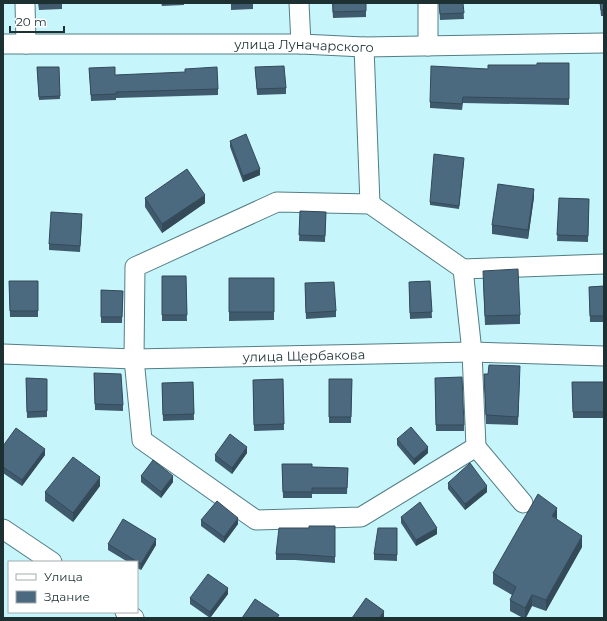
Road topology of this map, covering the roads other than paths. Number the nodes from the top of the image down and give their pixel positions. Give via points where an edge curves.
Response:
1 (26, 3) edge
2 (299, 3) edge
3 (428, 3) edge
4 (604, 43) edge
5 (3, 44) edge
6 (26, 44) junction
7 (301, 44) junction
8 (428, 46) junction
9 (364, 47) junction
10 (370, 204) junction
11 (604, 264) edge
12 (463, 269) junction
13 (472, 352) junction
14 (3, 354) edge
15 (604, 356) edge
16 (134, 359) junction
17 (476, 448) junction
18 (523, 503) dead end
19 (3, 529) edge
20 (51, 561) edge

1 - 6 street
2 - 7 street
3 - 8 street
4 - 8 street, улица Луначарского
5 - 6 street, улица Луначарского
6 - 7 street, улица Луначарского
7 - 9 street, улица Луначарского
8 - 9 street, улица Луначарского
9 - 10 street
10 - 12 street
10 - 16 street via 277,202 135,268
11 - 12 street
12 - 13 street
13 - 15 street, улица Щербакова
13 - 16 street, улица Щербакова
13 - 17 street
14 - 16 street, улица Щербакова
16 - 17 street via 142,440 256,520 361,516
17 - 18 street
19 - 20 street

